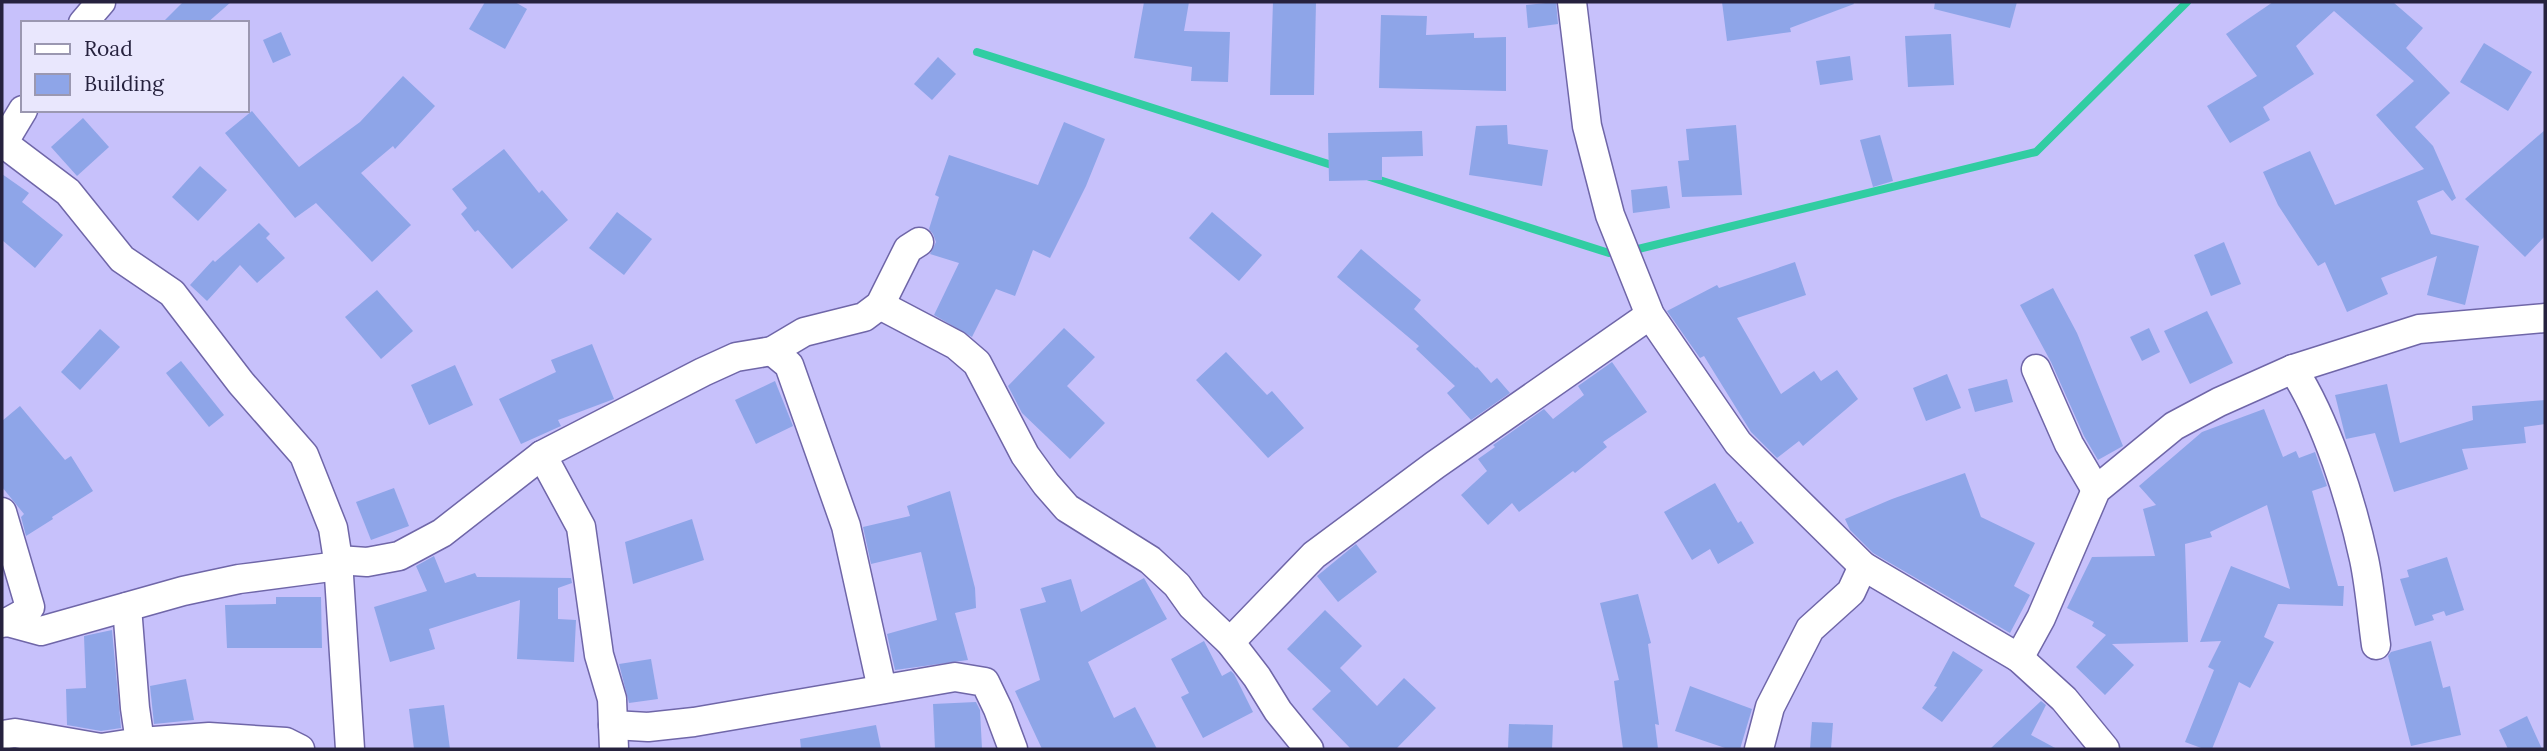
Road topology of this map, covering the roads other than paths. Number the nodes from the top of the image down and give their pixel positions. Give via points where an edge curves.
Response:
1 (101, 2) edge
2 (1572, 2) edge
3 (85, 21) edge
4 (22, 112) edge
5 (3, 144) edge
6 (919, 242) dead end
7 (880, 305) junction
8 (1650, 315) junction
9 (2545, 318) edge
10 (772, 351) junction
11 (2036, 369) dead end
12 (2293, 369) junction
13 (542, 455) junction
14 (2096, 490) junction
15 (2, 512) edge
16 (338, 563) junction
17 (1863, 566) junction
18 (127, 607) junction
19 (5, 622) edge
20 (1230, 642) junction
21 (2376, 645) dead end
22 (2019, 658) junction
23 (882, 689) junction
24 (2, 735) edge
25 (614, 737) edge
26 (140, 742) junction
27 (300, 749) edge
28 (350, 749) edge
29 (1013, 749) edge
30 (1309, 749) edge
31 (1759, 749) edge
32 (2105, 749) edge

1 - 3 street
2 - 8 street via 1587,126 1609,215
4 - 5 street
5 - 16 street via 68,192 122,258 172,293 240,383 285,432 304,456 333,528
6 - 7 street via 908,249
7 - 10 street via 864,317 804,332
7 - 20 street via 956,345 977,363 1025,456 1067,508 1150,560
8 - 17 street via 1738,443
8 - 20 street via 1314,555
9 - 12 street via 2419,329
10 - 13 street via 736,357
10 - 23 street via 789,365 846,526
11 - 14 street via 2069,444
12 - 14 street via 2174,426
12 - 21 street via 2306,388 2334,457 2350,510 2364,560
13 - 16 street via 442,533 399,556
13 - 25 street via 580,527 599,654 612,699
14 - 22 street
15 - 19 street via 30,607
16 - 18 street via 239,579
16 - 28 street
17 - 22 street
17 - 31 street via 1851,592 1810,629 1770,707
18 - 19 street via 41,631
18 - 26 street
20 - 30 street
22 - 32 street via 2064,699
23 - 25 street via 648,727
23 - 29 street via 955,677 985,682
24 - 26 street via 15,733 101,748
26 - 27 street via 209,737 286,742

